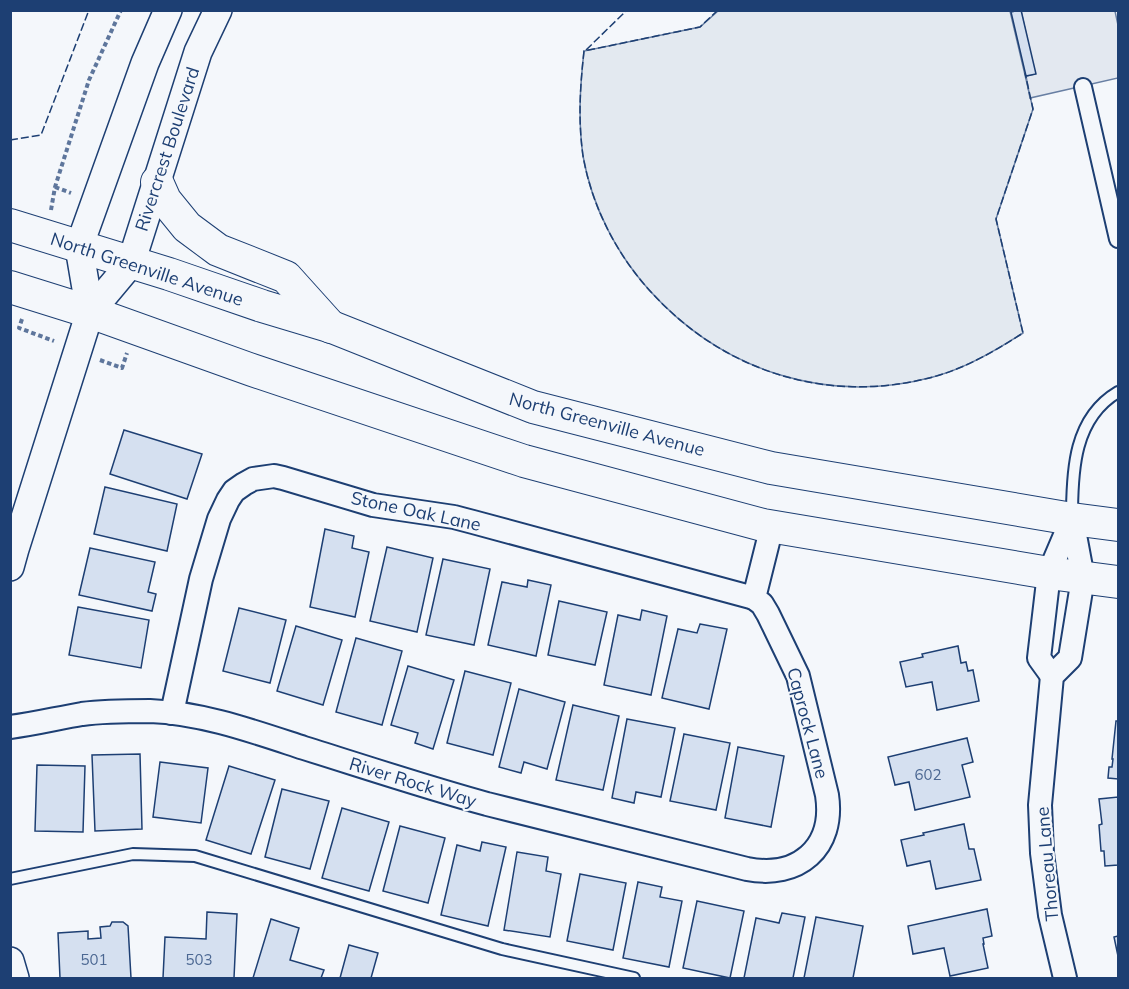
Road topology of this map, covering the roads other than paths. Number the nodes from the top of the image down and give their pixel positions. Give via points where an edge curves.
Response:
1 (168, 10) edge
2 (218, 10) edge
3 (1083, 87) dead end
4 (157, 182) junction
5 (10, 225) edge
6 (1119, 239) edge
7 (79, 247) junction
8 (131, 263) junction
9 (10, 287) edge
10 (90, 312) junction
11 (332, 327) junction
12 (1119, 392) edge
13 (1072, 519) junction
14 (1119, 525) edge
15 (772, 526) junction
16 (10, 567) edge
17 (1049, 573) junction
18 (1083, 578) junction
19 (1119, 582) edge
20 (754, 598) junction
21 (1052, 676) junction
22 (172, 713) junction
23 (10, 727) edge
24 (811, 855) joint
25 (10, 879) edge
26 (10, 961) edge
27 (15, 978) edge
28 (634, 978) edge
29 (1065, 978) edge

1 - 7 street, Rivercrest Boulevard
2 - 4 street, Rivercrest Boulevard via 198,52
3 - 6 street
4 - 8 street, Rivercrest Boulevard
4 - 11 main road via 165,200 188,227 218,250 286,277
5 - 7 main road, North Greenville Avenue
7 - 8 main road, North Greenville Avenue
7 - 10 street, Rivercrest Boulevard
8 - 10 street, Rivercrest Boulevard
8 - 11 main road, North Greenville Avenue
9 - 10 main road
10 - 15 main road via 524,461
10 - 16 street, Rivercrest Boulevard
11 - 13 main road, North Greenville Avenue via 533,407 771,468
12 - 13 lane via 1099,407 1083,432 1074,467
13 - 14 main road, North Greenville Avenue
13 - 17 street
13 - 18 street
15 - 17 main road
15 - 20 street
17 - 18 main road
17 - 21 street via 1039,658
18 - 19 main road
18 - 21 street via 1070,658
20 - 22 street, Stone Oak Lane via 473,522 373,505 264,476 234,491 223,508 201,579
20 - 24 street, Caprock Lane via 768,614 798,676 827,795 826,828
21 - 29 street, Thoreau Lane via 1040,805 1042,853 1050,915
22 - 23 street, River Rock Way via 106,712
22 - 24 street, River Rock Way via 261,734 478,802 747,869 772,871
25 - 28 lane via 134,854 195,856 502,949
26 - 27 street

